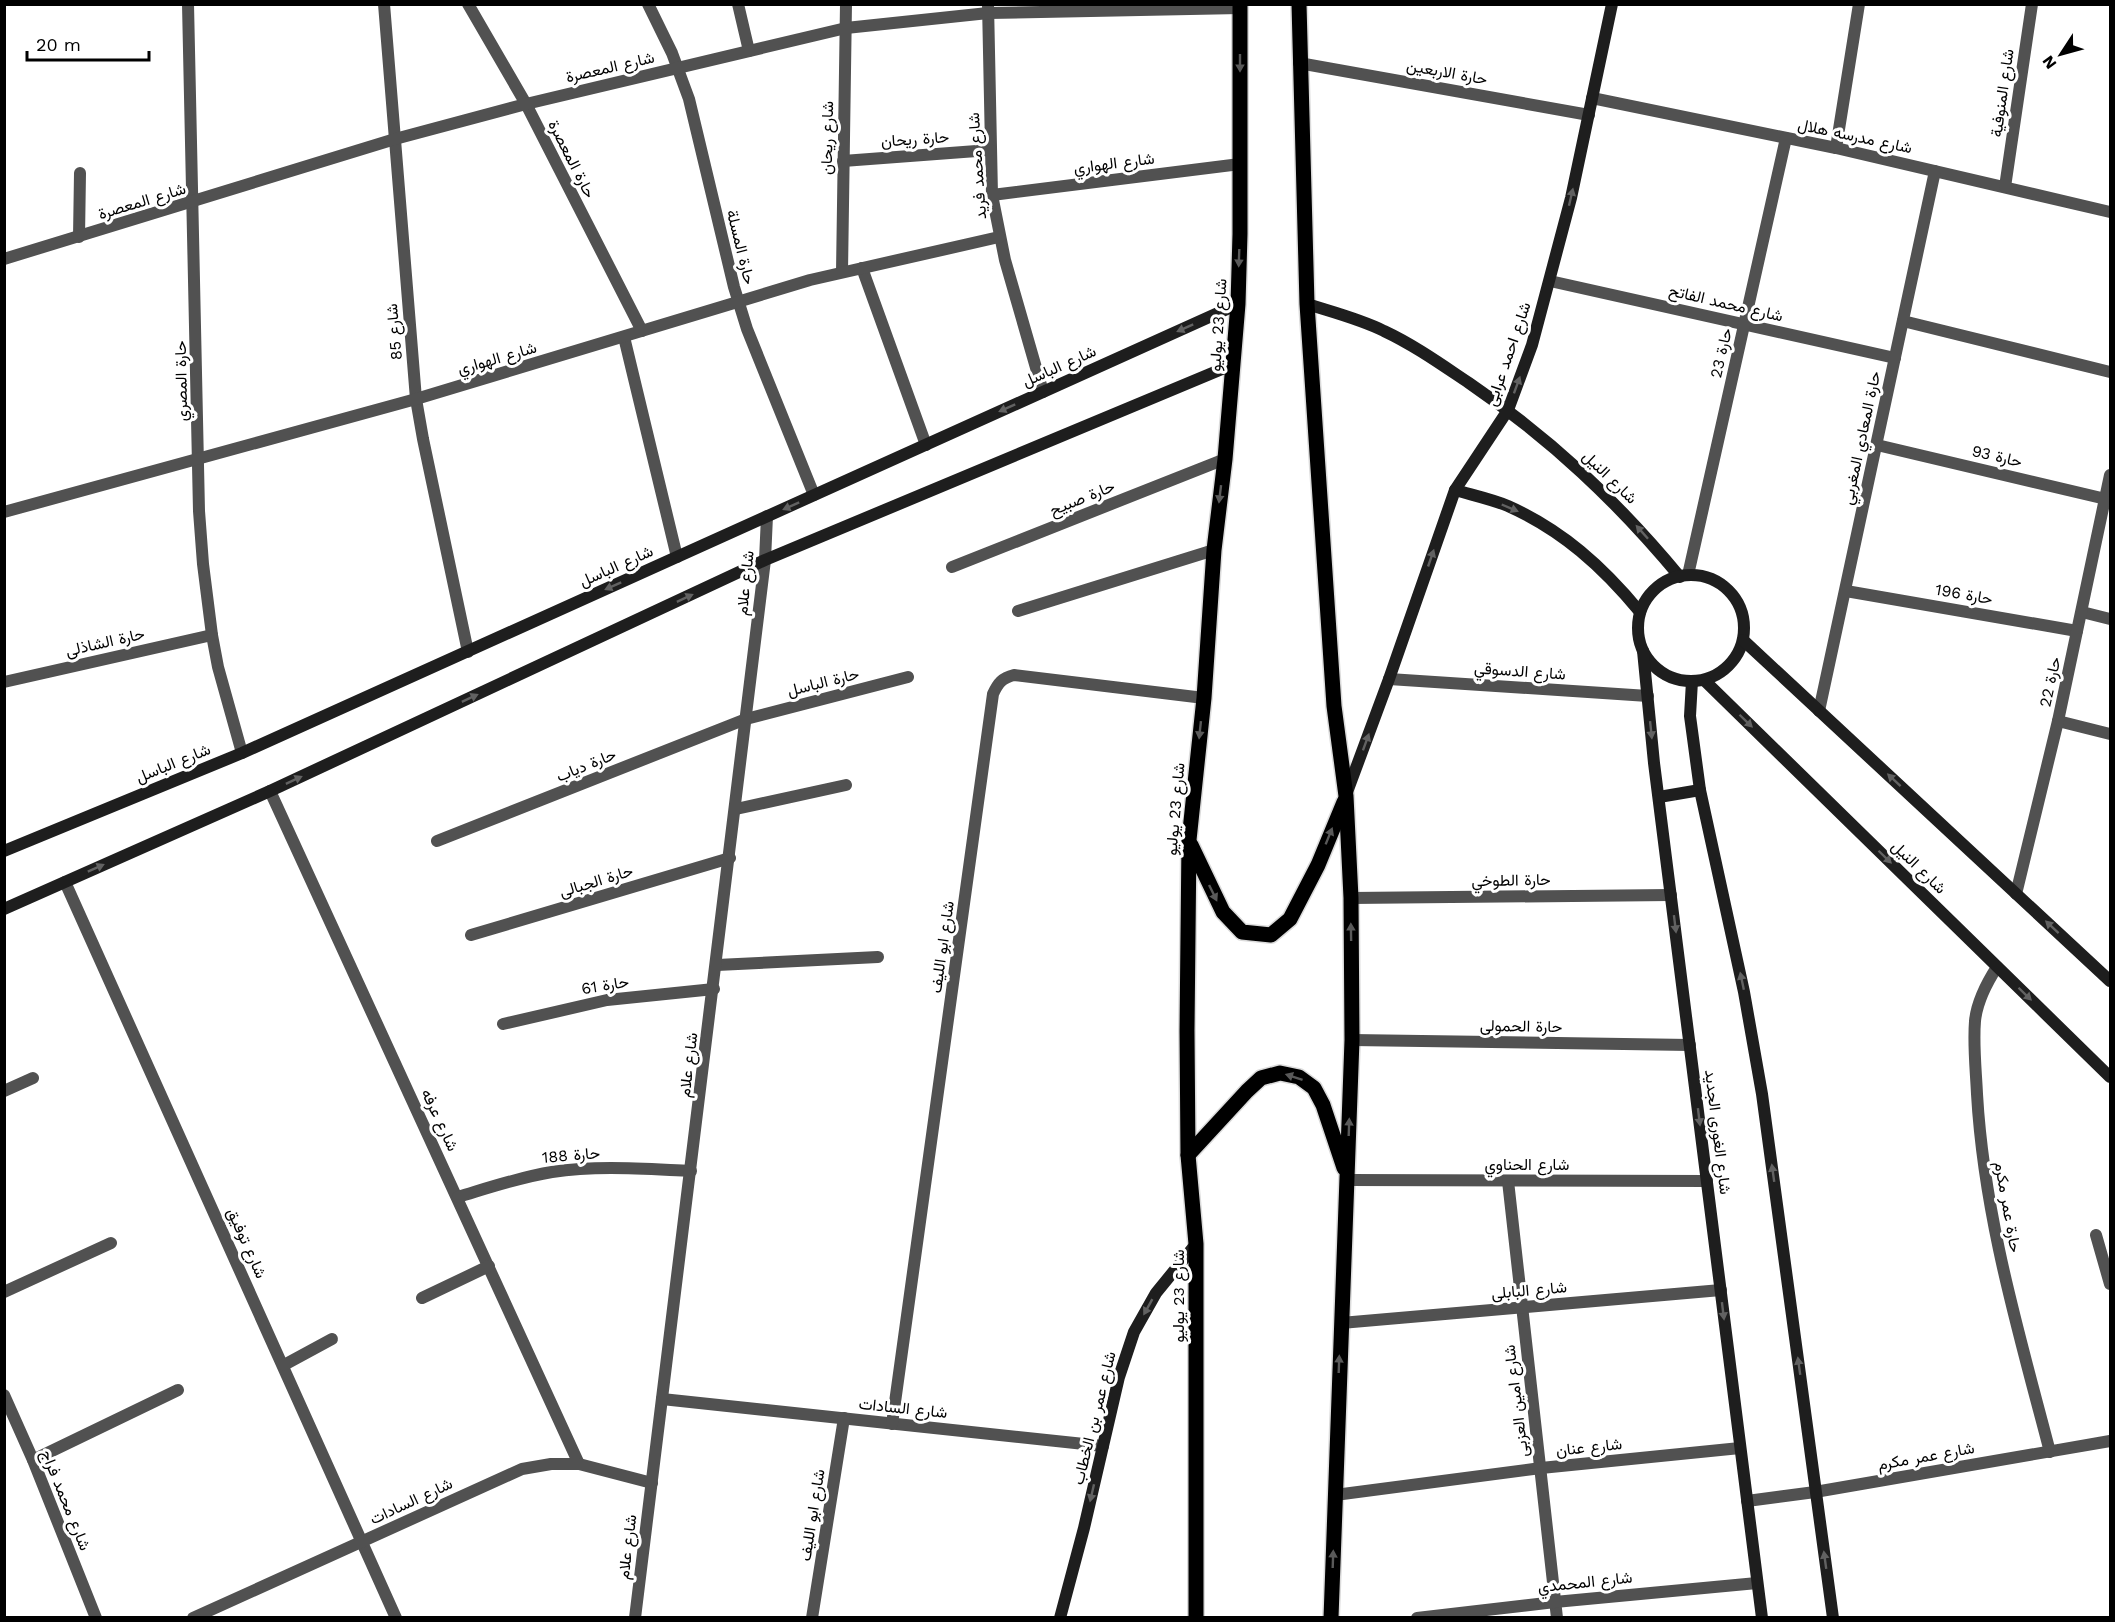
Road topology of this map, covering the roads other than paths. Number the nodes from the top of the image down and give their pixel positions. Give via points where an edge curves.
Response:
1 (188, 4) edge
2 (384, 4) edge
3 (468, 4) edge
4 (648, 4) edge
5 (738, 4) edge
6 (846, 4) edge
7 (1299, 4) edge
8 (1612, 4) edge
9 (1859, 4) edge
10 (2032, 4) edge
11 (1240, 6) edge
12 (988, 9) edge
13 (846, 28) junction
14 (749, 51) junction
15 (1299, 63) junction
16 (678, 68) junction
17 (1592, 98) junction
18 (526, 104) junction
19 (1589, 114) junction
20 (1786, 138) junction
21 (395, 139) junction
22 (1836, 148) junction
23 (990, 150) junction
24 (843, 161) junction
25 (1240, 164) junction
26 (1935, 171) junction
27 (80, 173) dead end
28 (2005, 187) junction
29 (992, 195) junction
30 (193, 203) junction
31 (2110, 212) edge
32 (79, 237) junction
33 (999, 237) junction
34 (4, 259) edge
35 (862, 268) junction
36 (842, 272) junction
37 (1550, 281) junction
38 (738, 302) junction
39 (1238, 304) junction
40 (1306, 304) junction
41 (1903, 321) junction
42 (1745, 324) junction
43 (642, 331) junction
44 (624, 337) junction
45 (1895, 358) junction
46 (1234, 364) junction
47 (2110, 372) edge
48 (1043, 392) junction
49 (416, 399) junction
50 (1508, 410) junction
51 (926, 444) junction
52 (1877, 445) junction
53 (200, 459) junction
54 (1224, 459) junction
55 (2110, 476) edge
56 (1455, 490) junction
57 (814, 495) junction
58 (2108, 500) edge
59 (4, 512) edge
60 (767, 516) junction
61 (1214, 550) junction
62 (677, 557) junction
63 (765, 560) junction
64 (952, 567) dead end
65 (1684, 576) junction
66 (1846, 591) junction
67 (1018, 611) dead end
68 (1640, 612) junction
69 (2082, 612) junction
70 (2110, 619) edge
71 (2077, 631) junction
72 (212, 635) junction
73 (1743, 640) junction
74 (1643, 651) junction
75 (468, 652) junction
76 (908, 677) dead end
77 (1389, 679) junction
78 (1698, 680) junction
79 (4, 682) edge
80 (1648, 696) junction
81 (1204, 698) junction
82 (1819, 711) junction
83 (746, 719) junction
84 (2058, 721) junction
85 (2110, 734) edge
86 (242, 753) junction
87 (846, 785) dead end
88 (1700, 790) junction
89 (270, 791) junction
90 (1346, 796) junction
91 (1659, 797) junction
92 (736, 809) junction
93 (1189, 840) junction
94 (437, 841) dead end
95 (4, 851) edge
96 (730, 858) junction
97 (65, 882) junction
98 (2016, 894) junction
99 (1671, 895) junction
100 (1351, 898) junction
101 (4, 909) edge
102 (471, 935) dead end
103 (878, 957) dead end
104 (717, 966) junction
105 (1997, 967) junction
106 (2110, 981) edge
107 (714, 989) junction
108 (503, 1024) dead end
109 (1352, 1040) junction
110 (1690, 1045) junction
111 (2110, 1077) edge
112 (33, 1078) dead end
113 (4, 1091) edge
114 (1188, 1155) junction
115 (691, 1171) junction
116 (1348, 1180) junction
117 (1508, 1180) junction
118 (1707, 1181) junction
119 (458, 1197) junction
120 (2096, 1235) dead end
121 (111, 1243) dead end
122 (1196, 1244) junction
123 (489, 1266) junction
124 (2110, 1284) edge
125 (1721, 1290) junction
126 (4, 1292) edge
127 (422, 1298) dead end
128 (1522, 1308) junction
129 (1341, 1323) junction
130 (332, 1340) dead end
131 (284, 1365) junction
132 (178, 1390) dead end
133 (4, 1395) edge
134 (662, 1399) junction
135 (844, 1418) junction
136 (892, 1424) junction
137 (2110, 1441) edge
138 (1103, 1446) junction
139 (1740, 1448) junction
140 (2050, 1452) junction
141 (33, 1460) junction
142 (579, 1464) junction
143 (1541, 1468) junction
144 (652, 1483) junction
145 (1815, 1492) junction
146 (1335, 1495) junction
147 (1747, 1501) junction
148 (362, 1541) junction
149 (1756, 1582) junction
150 (1555, 1602) junction
151 (96, 1617) edge
152 (193, 1617) edge
153 (396, 1617) edge
154 (635, 1617) edge
155 (812, 1617) edge
156 (1060, 1617) edge
157 (1196, 1617) edge
158 (1331, 1617) edge
159 (1417, 1617) edge
160 (1557, 1617) edge
161 (1762, 1617) edge
162 (1833, 1617) edge

1 - 30 street, حارة المصري
2 - 21 street, شارع 85
3 - 18 street, حارة المعصرة
4 - 16 street, حارة المسلة
5 - 14 street
6 - 13 street, شارع ريحان
7 - 15 main road
8 - 17 main road, شارع احمد عرابى
9 - 22 street
10 - 28 street, شارع المنوفية
11 - 12 street, شارع المعصرة
11 -> 25 main road, شارع 23 يوليو
12 - 13 street, شارع المعصرة
12 - 23 street, شارع محمد فريد
13 - 14 street, شارع المعصرة
13 - 24 street, شارع ريحان
14 - 16 street, شارع المعصرة
15 - 19 street, حارة الاربعين
15 - 40 main road
16 - 18 street, شارع المعصرة
16 - 38 street, حارة المسلة
17 - 19 main road, شارع احمد عرابى
17 - 20 street, شارع مدرسه هلال
18 - 21 street, شارع المعصرة
18 - 43 street, حارة المعصرة
37 -> 19 main road, شارع احمد عرابى
20 - 22 street, شارع مدرسه هلال
20 - 42 street, حارة 23
21 - 30 street, شارع المعصرة
21 - 49 street, شارع 85
22 - 26 street, شارع مدرسه هلال
23 - 24 street, حارة ريحان
23 - 29 street, شارع محمد فريد
24 - 36 street, شارع ريحان
25 - 29 street, شارع الهواري
25 -> 39 main road, شارع 23 يوليو
26 - 28 street, شارع مدرسه هلال
26 - 41 street, حارة المعادي المغربي
27 - 32 street
28 - 31 street, شارع مدرسه هلال
29 - 33 street, شارع محمد فريد
30 - 32 street, شارع المعصرة
30 - 53 street, حارة المصري
32 - 34 street, شارع المعصرة
33 - 35 street, شارع الهواري
33 - 48 street, شارع محمد فريد
35 - 36 street, شارع الهواري
35 - 51 street
36 - 38 street, شارع الهواري
37 - 42 street, شارع محمد الفاتح
50 -> 37 main road, شارع احمد عرابى
38 - 43 street, شارع الهواري
38 - 57 street, حارة المسلة
39 - 46 main road, شارع 23 يوليو
39 -> 48 main road, شارع الباسل
40 - 50 main road, شارع النيل via 1384,331
40 - 90 main road via 1334,706
41 - 45 street, حارة المعادي المغربي
41 - 47 street
42 - 45 street, شارع محمد الفاتح
42 - 65 street, حارة 23
43 - 44 street, شارع الهواري
44 - 49 street, شارع الهواري
44 - 62 street
45 - 52 street, حارة المعادي المغربي
46 - 54 main road, شارع 23 يوليو
46 - 63 main road
48 -> 51 main road, شارع الباسل
49 - 53 street, شارع الهواري
49 - 75 street, شارع 85
50 - 56 main road, شارع احمد عرابى
65 -> 50 main road, شارع النيل via 1600,488
51 - 57 main road, شارع الباسل
52 - 58 street, حارة 93
52 - 66 street, حارة المعادي المغربي
53 - 59 street, شارع الهواري
53 - 72 street, حارة المصري via 202,554
54 -> 61 main road, شارع 23 يوليو
54 - 64 street, حارة صبيح
55 - 58 street, حارة 22
56 -> 68 main road via 1505,505 1566,539 1594,561
77 -> 56 main road, شارع احمد عرابى
57 -> 60 main road, شارع الباسل
58 - 69 street, حارة 22
60 - 62 main road, شارع الباسل
60 - 63 street, شارع علام
61 - 67 street
61 - 81 main road, شارع 23 يوليو
62 -> 75 main road, شارع الباسل
63 - 83 street, شارع علام
89 -> 63 main road
65 - 68 main road via 1656,589
65 - 73 main road via 1711,580 1731,594 1743,623
66 - 71 street, حارة 196
66 - 82 street, حارة المعادي المغربي
68 - 74 main road
69 - 70 street
69 - 71 street, حارة 22
71 - 84 street, حارة 22
72 - 79 street, حارة الشاذلى
72 - 86 street, حارة المصري
73 - 78 main road via 1730,665 1718,674
73 - 82 main road
74 - 78 main road via 1663,673 1677,680
74 - 80 main road, شارع الغورى الجديد
75 - 86 main road, شارع الباسل
76 - 83 street, حارة الباسل
77 - 80 street, شارع الدسوقي
90 -> 77 main road, شارع احمد عرابى
78 - 88 main road via 1690,716
78 -> 105 main road, شارع النيل
80 -> 91 main road, شارع الغورى الجديد
81 -> 93 main road, شارع 23 يوليو
81 - 136 street, شارع ابو الليف via 1014,675 1004,678 993,694
98 -> 82 main road
83 - 92 street, شارع علام
83 - 94 street, حارة دياب
84 - 85 street
84 - 98 street, حارة 22
86 - 95 main road, شارع الباسل
87 - 92 street
88 - 91 main road
145 -> 88 main road via 1760,1084
97 -> 89 main road
89 - 119 street, شارع عرفه
93 -> 90 main road via 1223,912 1242,932 1271,935 1290,920
90 - 100 main road
91 - 99 main road, شارع الغورى الجديد
92 - 96 street, شارع علام
93 - 114 main road, شارع 23 يوليو
96 - 102 street, حارة الجبالى
96 - 104 street, شارع علام
97 - 101 main road
97 - 131 street, شارع توفيق
106 -> 98 main road
99 - 100 street, حارة الطوخي
99 -> 110 main road, شارع الغورى الجديد
109 -> 100 main road
103 - 104 street
104 - 107 street, شارع علام
105 -> 111 main road, شارع النيل
105 - 140 street, حارة عمر مكرم via 1986,984 1975,1021 1981,1147 2001,1262
107 - 108 street, حارة 61 via 607,1000
107 - 115 street, شارع علام
109 - 110 street, حارة الحمولى
116 -> 109 main road
110 -> 118 main road, شارع الغورى الجديد
112 - 113 street
116 -> 114 main road via 1314,1088 1299,1077 1280,1073 1261,1078
114 - 122 main road, شارع 23 يوليو
115 - 119 street, حارة 188 via 561,1171
115 - 134 street, شارع علام
116 - 117 street, شارع الحناوي
116 - 129 main road
117 - 118 street, شارع الحناوي
117 - 128 street, شارع امين العزبى
118 - 125 main road, شارع الغورى الجديد
119 - 123 street, شارع عرفه
120 - 124 street
121 - 126 street
122 -> 138 main road, شارع عمر بن الخطاب via 1156,1293 1134,1332
122 - 157 main road, شارع 23 يوليو
123 - 127 street
123 - 142 street, شارع عرفه
125 - 128 street, شارع البابلى
125 -> 139 main road, شارع الغورى الجديد
128 - 129 street, شارع البابلى
128 - 143 street, شارع امين العزبى
146 -> 129 main road
130 - 131 street
131 - 148 street, شارع توفيق
132 - 141 street
133 - 141 street, شارع محمد فراج
134 - 135 street, شارع السادات
134 - 144 street, شارع علام
135 - 136 street, شارع السادات
135 - 155 street, شارع ابو الليف
136 - 138 street, شارع السادات
137 - 140 street, شارع عمر مكرم
138 -> 156 main road, شارع عمر بن الخطاب
139 - 143 street, شارع عنان
139 - 147 main road, شارع الغورى الجديد
140 - 145 street, شارع عمر مكرم
141 - 151 street, شارع محمد فراج
142 - 144 street, شارع السادات
142 - 148 street, شارع السادات via 522,1469
143 - 146 street, شارع عنان
143 - 150 street, شارع امين العزبى
144 - 154 street, شارع علام
145 - 147 street, شارع عمر مكرم
162 -> 145 main road
158 -> 146 main road
147 - 149 main road, شارع الغورى الجديد
148 - 152 street, شارع السادات
148 - 153 street, شارع توفيق
149 - 150 street, شارع المحمدي
149 - 161 main road, شارع الغورى الجديد
150 - 159 street, شارع المحمدي
150 - 160 street, شارع امين العزبى

